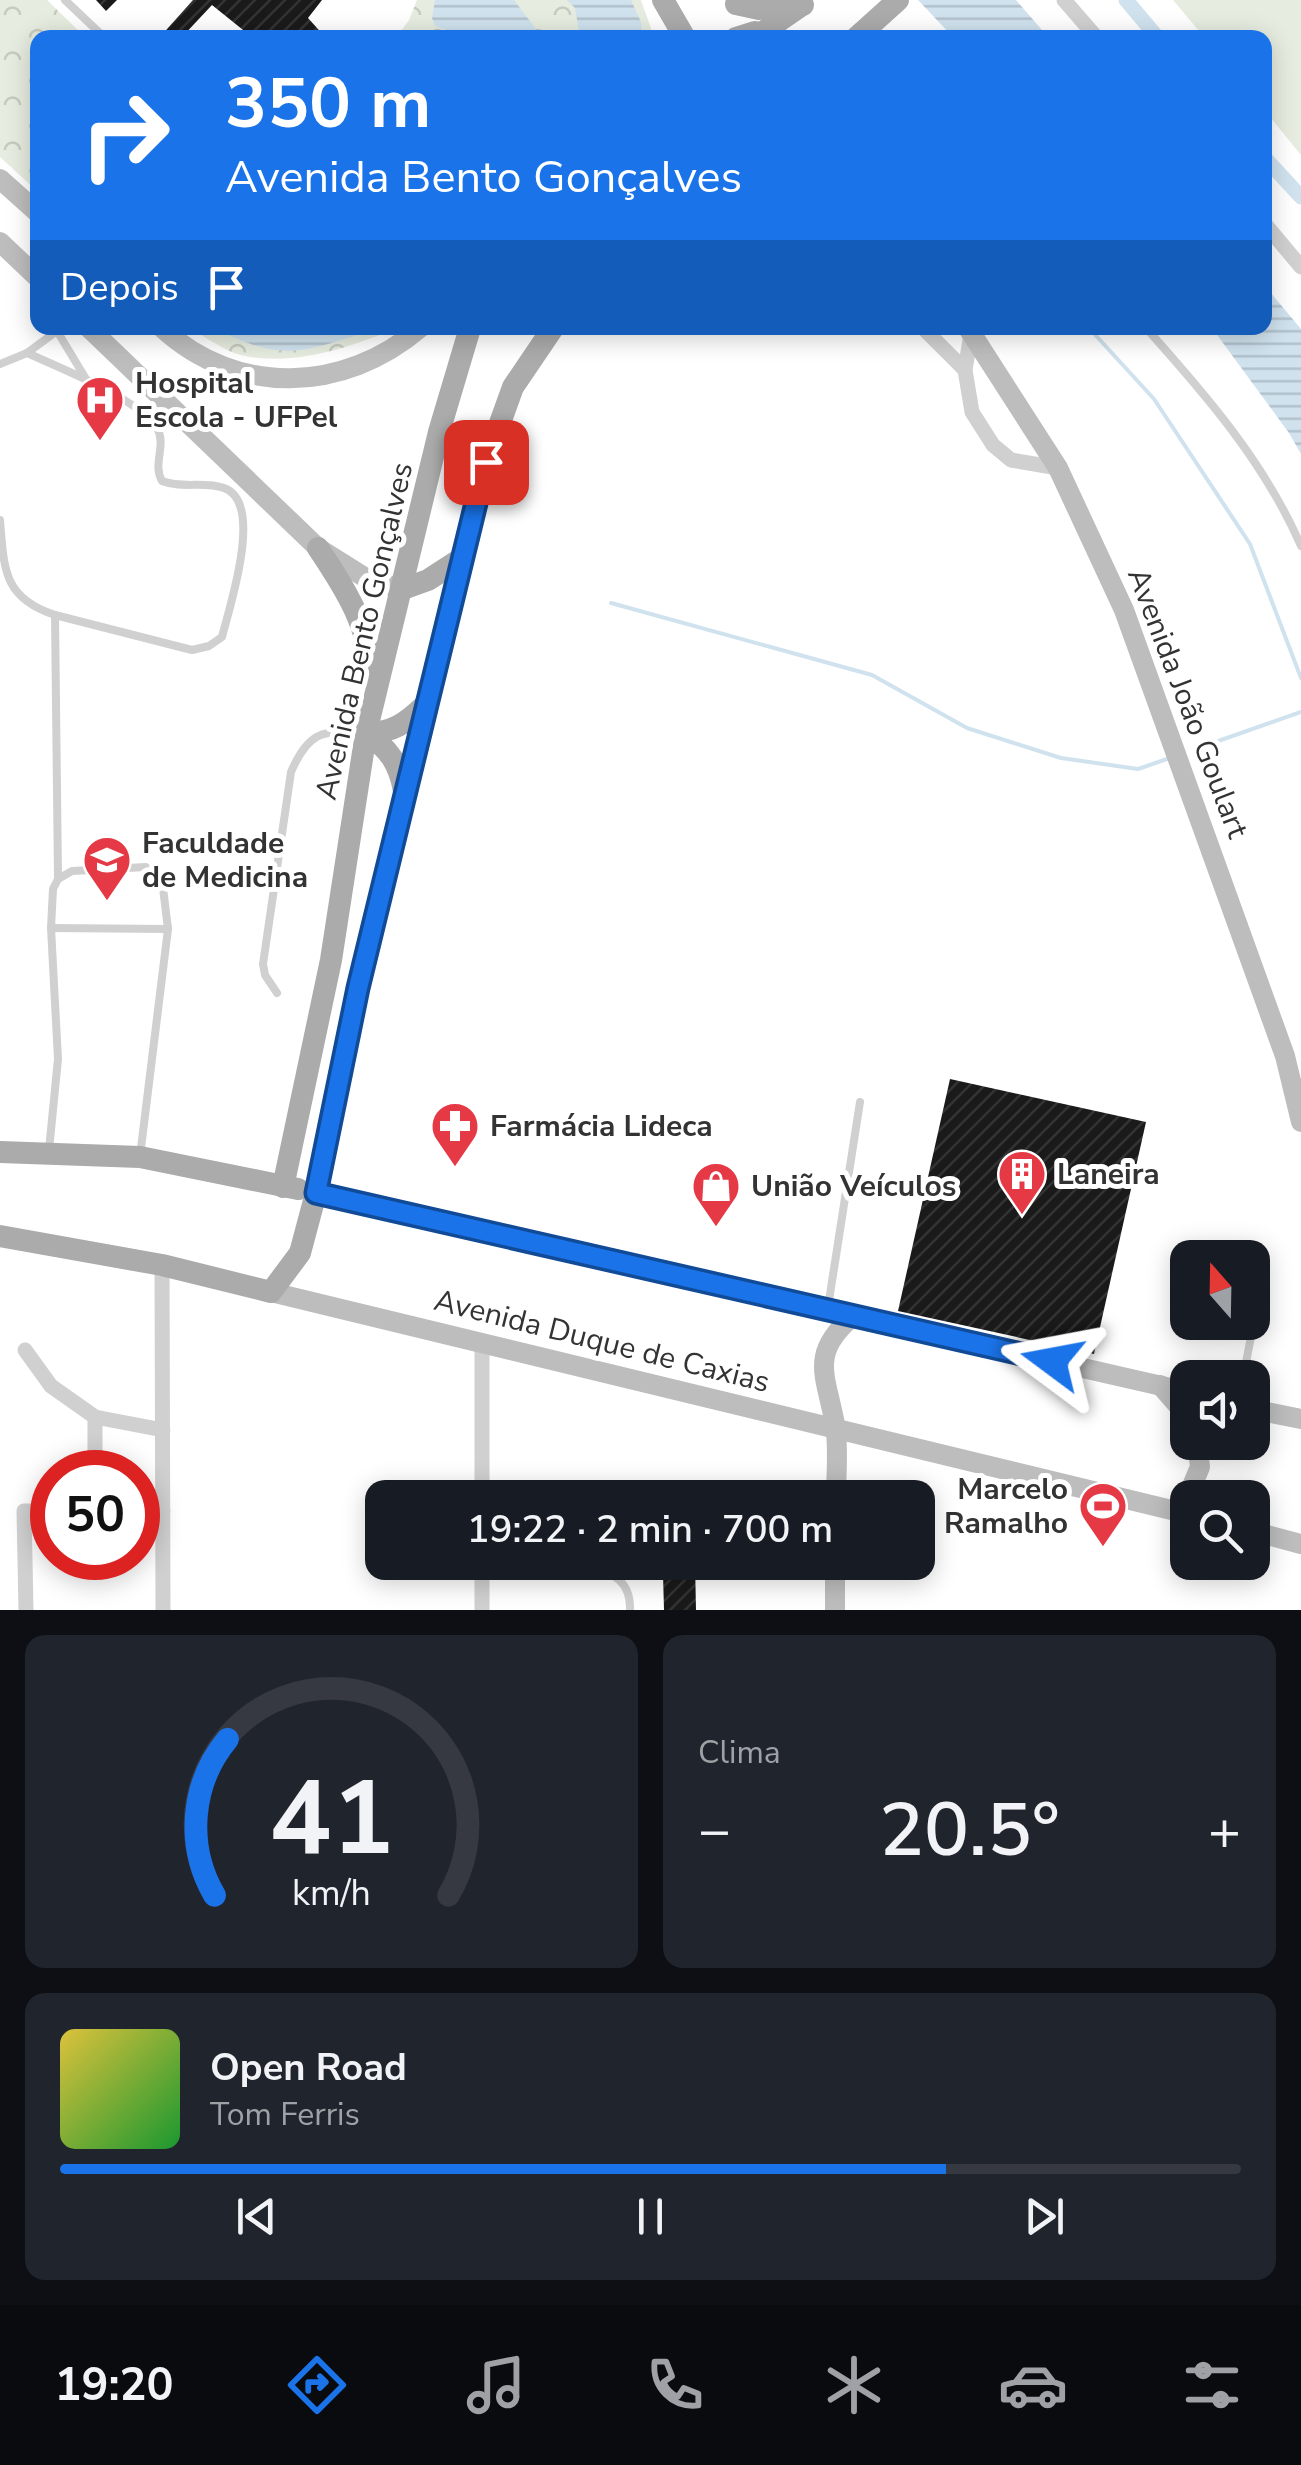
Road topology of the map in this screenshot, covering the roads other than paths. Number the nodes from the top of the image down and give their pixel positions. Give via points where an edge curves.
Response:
1 (65, 0) edge
2 (663, 0) edge
3 (898, 0) edge
4 (1064, 0) edge
5 (732, 2) edge
6 (806, 2) edge
7 (97, 30) edge
8 (678, 30) edge
9 (755, 30) edge
10 (766, 30) edge
11 (872, 30) edge
12 (1090, 30) edge
13 (0, 178) edge
14 (30, 206) edge
15 (1272, 232) edge
16 (0, 242) edge
17 (1301, 267) edge
18 (30, 270) edge
19 (51, 335) edge
20 (62, 335) edge
21 (95, 335) edge
22 (169, 335) edge
23 (412, 335) edge
24 (468, 335) edge
25 (548, 335) edge
26 (931, 335) edge
27 (970, 335) edge
28 (973, 335) edge
29 (1152, 335) edge
30 (27, 353) junction
31 (0, 364) edge
32 (966, 370) junction
33 (87, 380) junction
34 (1058, 468) junction
35 (0, 520) edge
36 (1301, 546) edge
37 (318, 548) junction
38 (462, 558) junction
39 (403, 589) junction
40 (54, 614) junction
41 (376, 687) junction
42 (425, 704) junction
43 (366, 733) junction
44 (404, 795) junction
45 (58, 879) junction
46 (51, 928) junction
47 (168, 929) junction
48 (276, 993) dead end
49 (860, 1102) dead end
50 (1301, 1122) edge
51 (0, 1152) edge
52 (48, 1154) junction
53 (140, 1157) junction
54 (276, 1185) junction
55 (316, 1193) junction
56 (305, 1232) junction
57 (0, 1236) edge
58 (162, 1265) junction
59 (271, 1292) junction
60 (828, 1311) junction
61 (852, 1316) junction
62 (482, 1342) junction
63 (25, 1350) dead end
64 (1160, 1385) junction
65 (1170, 1388) edge
66 (1170, 1396) edge
67 (1270, 1413) edge
68 (95, 1417) junction
69 (1301, 1419) edge
70 (836, 1428) junction
71 (163, 1430) junction
72 (94, 1450) edge
73 (482, 1480) edge
74 (836, 1480) edge
75 (1170, 1510) edge
76 (30, 1511) edge
77 (160, 1511) edge
78 (164, 1511) junction
79 (1270, 1536) edge
80 (1301, 1544) edge
81 (482, 1580) edge
82 (622, 1580) edge
83 (835, 1580) edge
84 (26, 1610) edge
85 (164, 1610) edge
86 (482, 1610) edge
87 (630, 1610) edge
88 (835, 1610) edge

1 - 7 lane
2 - 8 main road
3 - 11 main road
4 - 12 street
5 - 6 main road via 758,9
5 - 9 main road
6 - 10 main road
13 - 14 main road
15 - 17 street
16 - 18 main road
19 - 30 lane
20 - 33 lane
21 - 37 main road
22 - 23 main road via 249,375 298,379 346,371
24 - 39 main road, Avenida Bento Gonçalves
25 - 38 main road via 498,420
26 - 32 street
27 - 32 street
28 - 34 main road, Avenida João Goulart
29 - 36 lane via 1243,444
30 - 31 lane
30 - 33 lane
32 - 34 street via 972,412 992,445 1011,460
33 - 40 lane via 147,416 158,430 156,472 162,482 230,491 240,504 244,554 222,637 209,646 192,650
34 - 50 main road, Avenida João Goulart via 1124,610 1285,1056
35 - 40 lane via 8,582 28,606
37 - 39 main road via 369,580
37 - 41 main road via 351,596 368,637
38 - 39 main road
38 - 42 main road
39 - 41 main road, Avenida Bento Gonçalves
40 - 45 lane
41 - 43 main road, Avenida Bento Gonçalves
42 - 43 main road via 397,728
42 - 44 main road
43 - 44 main road via 392,754
43 - 48 lane via 316,736 302,747 291,772 263,964
43 - 54 main road, Avenida Bento Gonçalves via 331,960
44 - 55 main road
45 - 46 lane
45 - 47 lane via 72,872 146,867 163,888
46 - 47 lane
46 - 52 lane via 58,1059
47 - 53 lane
49 - 60 lane
51 - 52 main road
52 - 53 main road
53 - 54 main road
54 - 55 main road
54 - 56 main road
55 - 56 main road
55 - 60 main road
56 - 59 main road via 293,1266
57 - 58 main road, Avenida Duque de Caxias
58 - 59 main road, Avenida Duque de Caxias
58 - 71 street
59 - 62 main road, Avenida Duque de Caxias
60 - 61 main road
61 - 64 main road
61 - 70 main road via 835,1331 822,1367
62 - 70 main road, Avenida Duque de Caxias
62 - 73 street
63 - 68 street via 51,1386
64 - 65 main road
64 - 66 main road
67 - 69 main road
68 - 71 street
68 - 72 street
70 - 74 main road
70 - 75 main road, Avenida Duque de Caxias
71 - 78 street
76 - 84 street via 24,1511
77 - 78 street
78 - 85 street
79 - 80 main road
81 - 86 street
82 - 87 lane
83 - 88 main road

